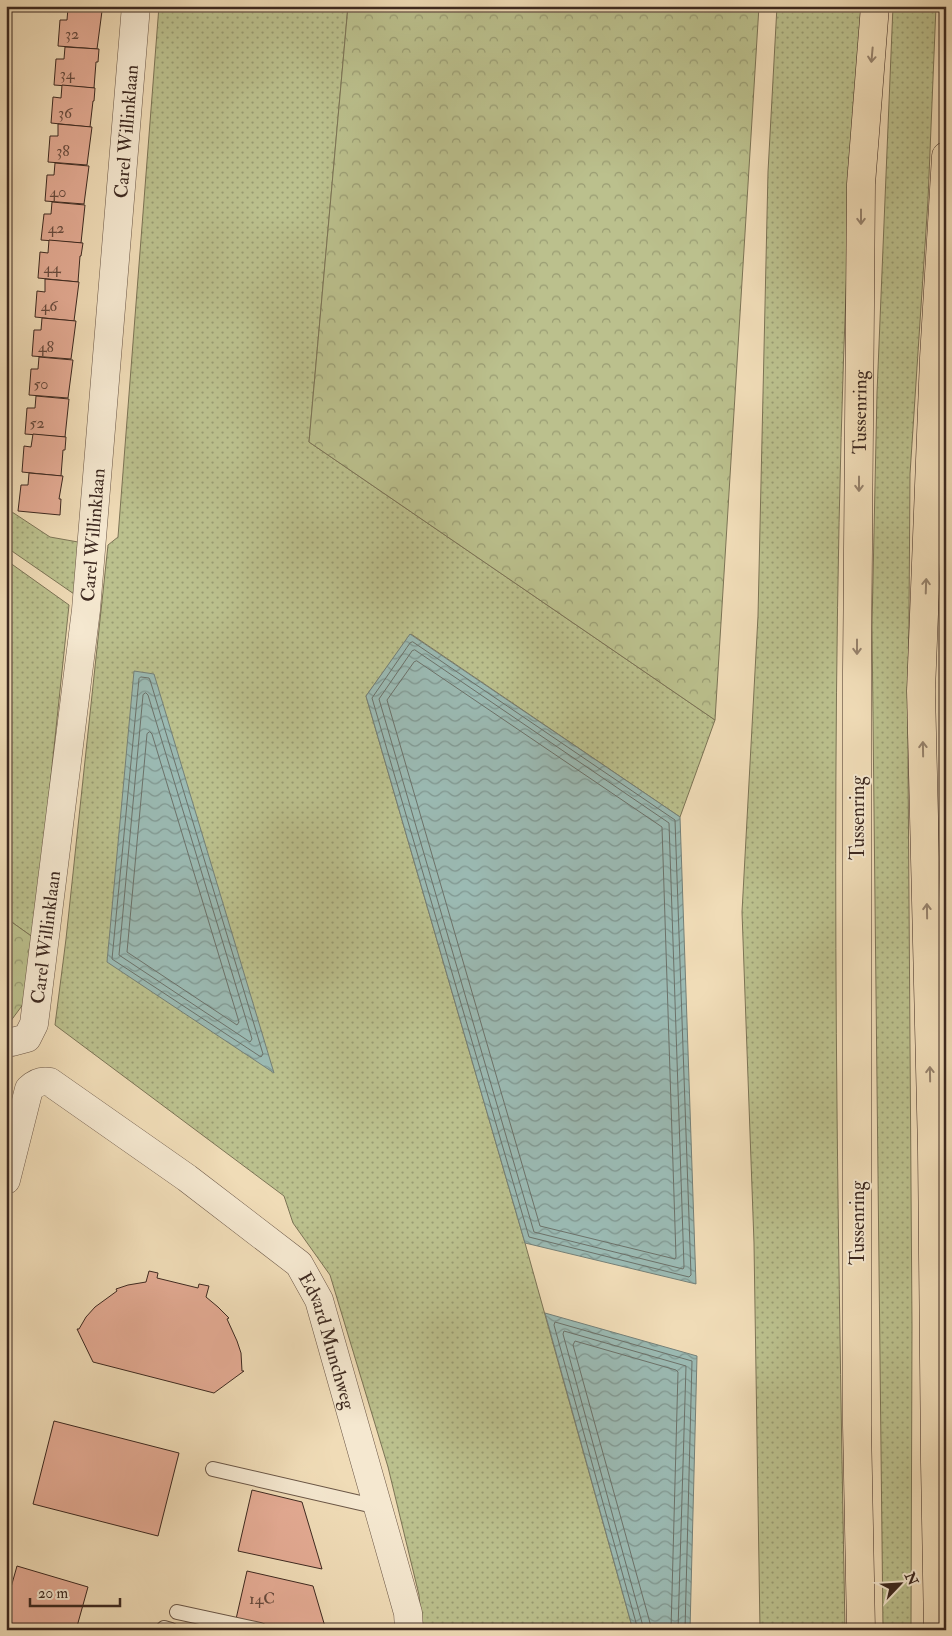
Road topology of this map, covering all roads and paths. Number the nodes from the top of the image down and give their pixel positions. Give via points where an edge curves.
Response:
1 (136, 6) edge
2 (876, 6) edge
3 (946, 156) edge
4 (6, 1040) edge
5 (6, 1180) edge
6 (213, 1469) dead end
7 (378, 1507) junction
8 (177, 1612) dead end
9 (260, 1630) edge
10 (409, 1630) edge
11 (861, 1630) edge
12 (938, 1630) edge

1 - 4 street, Carel Willinklaan via 86,610 37,1004 34,1024 27,1038 12,1042
2 -> 11 highway, Tussenring via 861,184 857,671 857,1424
12 -> 3 highway via 922,691 934,358
5 - 7 street, Edvard Munchweg via 29,1090 36,1083 50,1082 187,1178 299,1264 319,1300
6 - 7 lane
7 - 10 street, Edvard Munchweg via 408,1613
8 - 9 lane

